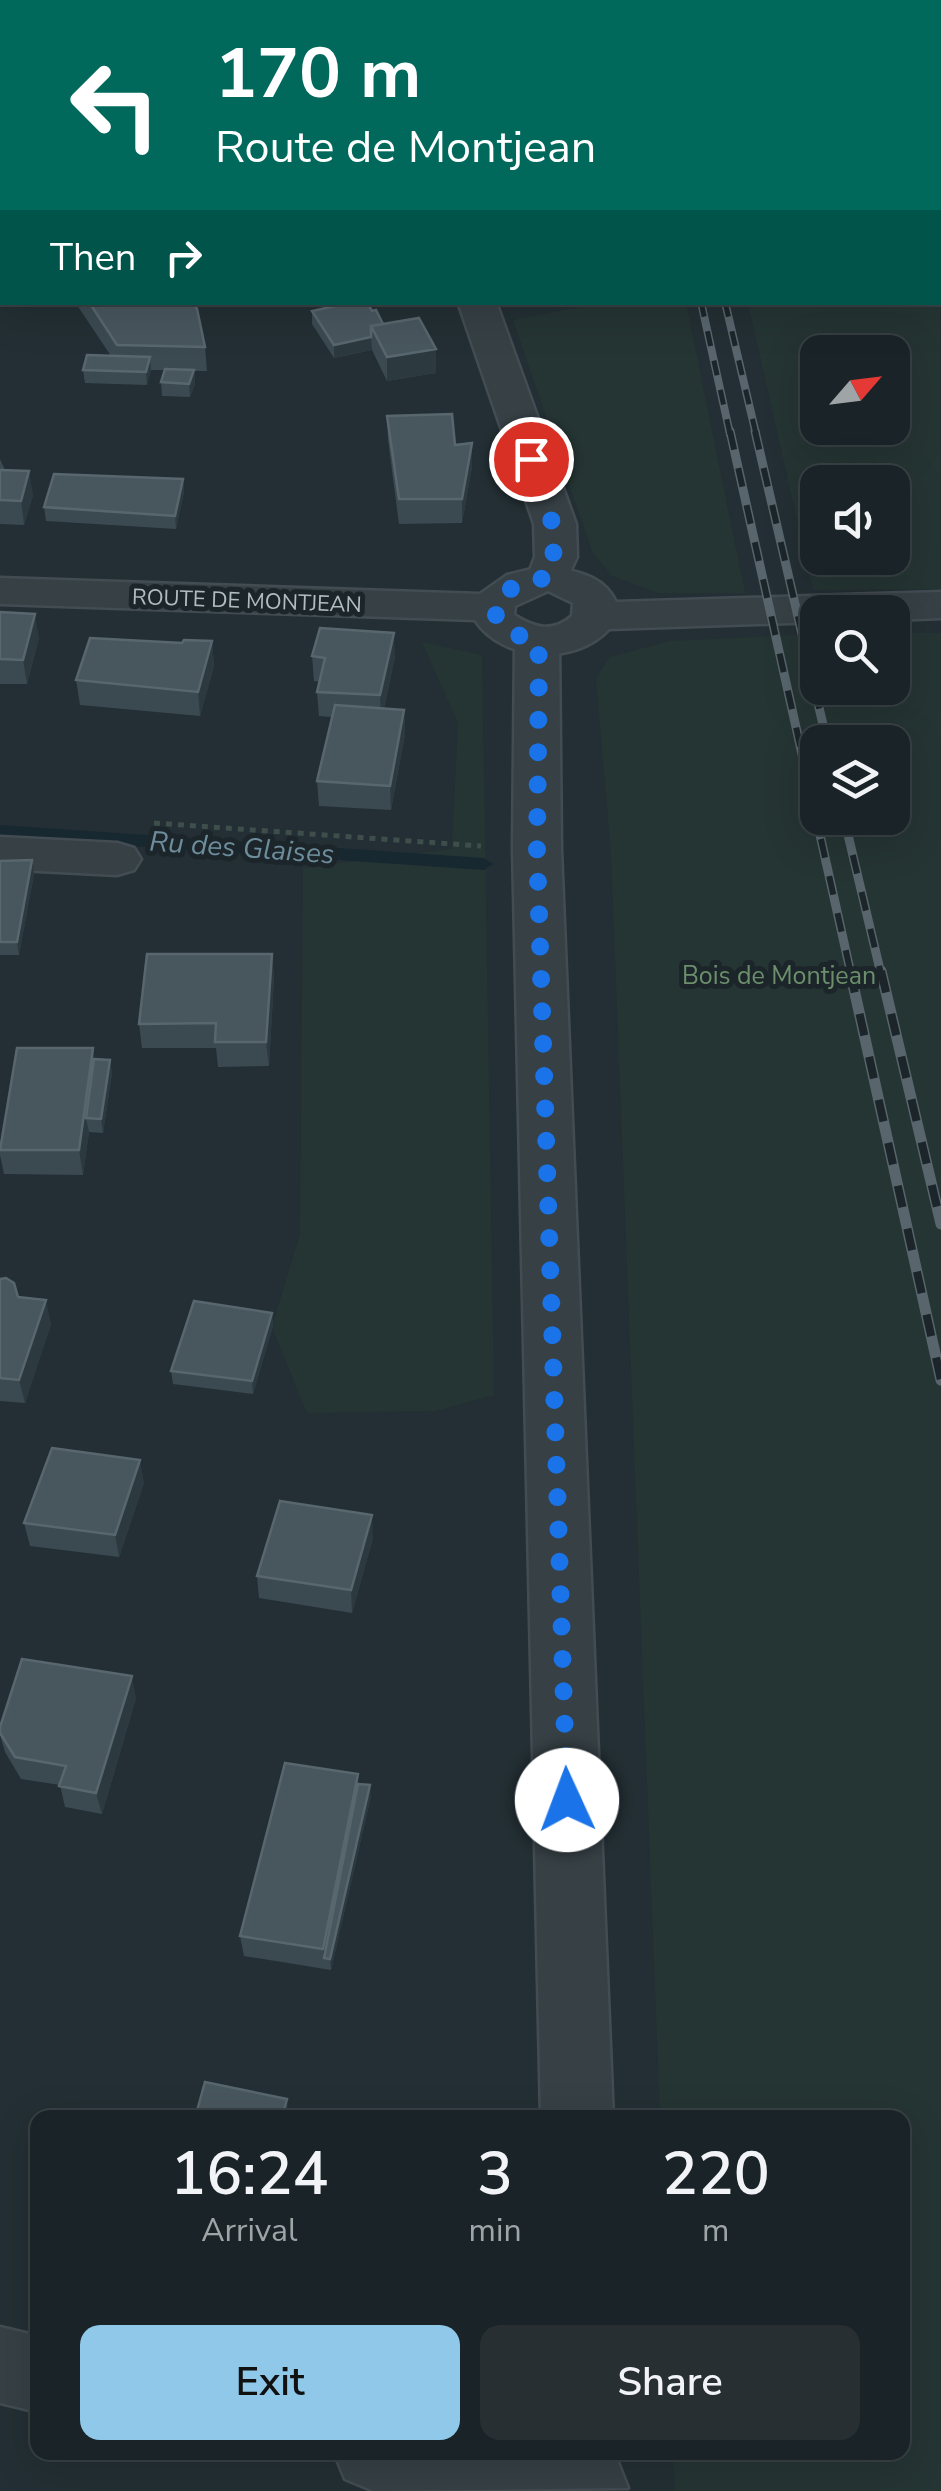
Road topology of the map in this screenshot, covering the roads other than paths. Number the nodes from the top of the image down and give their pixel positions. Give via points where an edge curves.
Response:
1 (477, 305) edge
2 (548, 578) junction
3 (0, 591) edge
4 (941, 605) edge
5 (598, 616) junction
6 (516, 624) junction
7 (0, 853) edge
8 (117, 858) dead end
9 (578, 2110) edge
10 (0, 2366) edge
11 (30, 2372) edge
12 (410, 2460) edge
13 (589, 2477) edge

1 - 2 street via 554,524 556,557
2 - 5 street via 592,595
2 - 6 street via 511,586 499,596
3 - 6 street, ROUTE DE MONTJEAN
4 - 5 street, ROUTE DE MONTJEAN
5 - 6 street, ROUTE DE MONTJEAN via 577,636
6 - 9 street via 537,849
7 - 8 street
10 - 11 street
12 - 13 street via 523,2484

